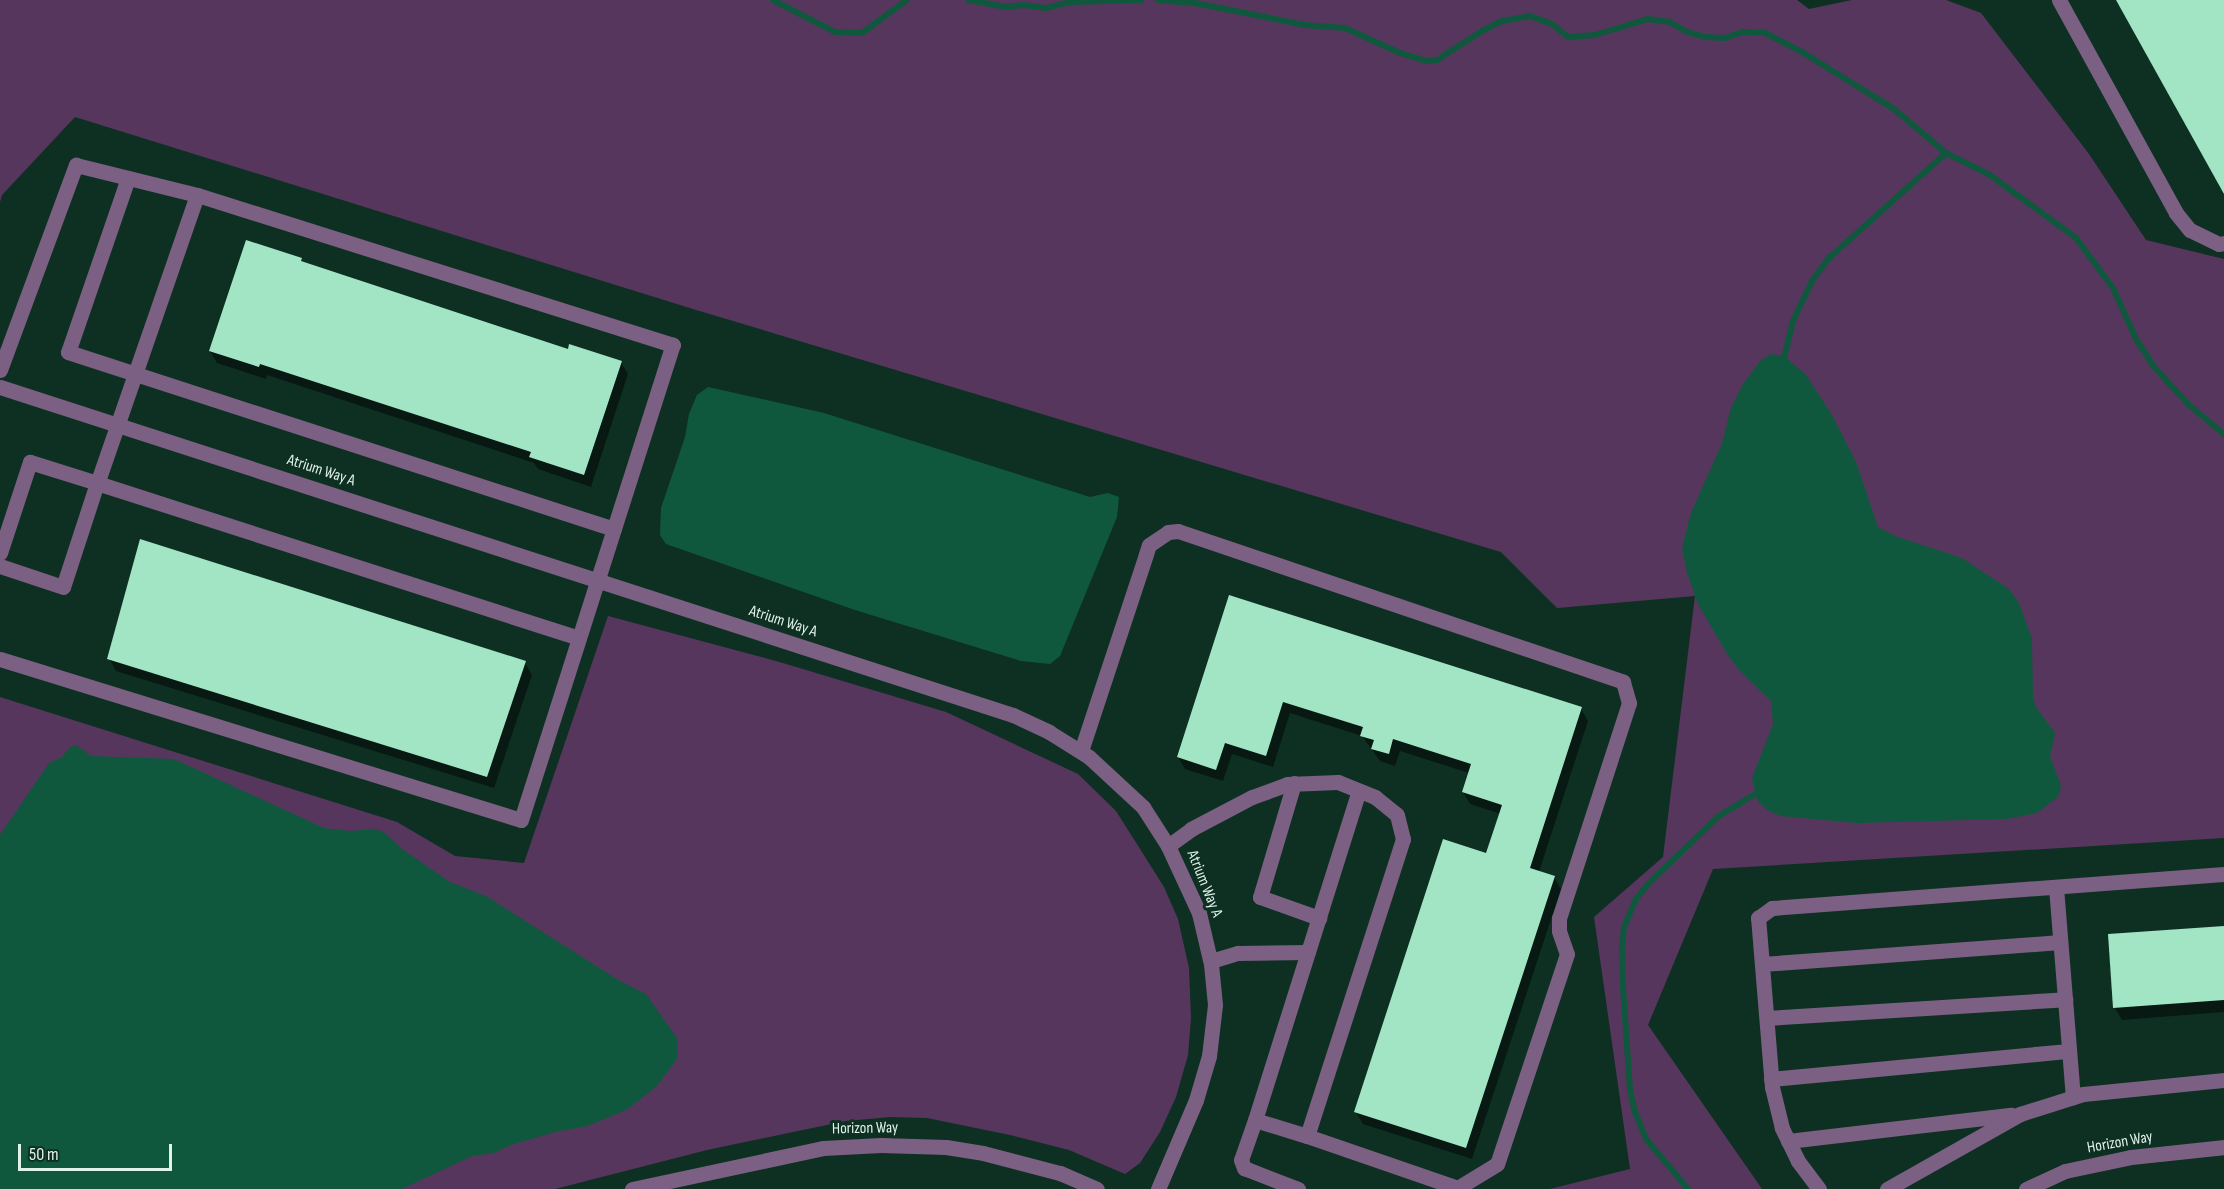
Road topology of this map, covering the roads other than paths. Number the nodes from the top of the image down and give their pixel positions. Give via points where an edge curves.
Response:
1 (2059, 0) edge
2 (128, 178) junction
3 (196, 195) junction
4 (2224, 243) edge
5 (0, 370) edge
6 (135, 375) junction
7 (0, 387) edge
8 (119, 424) junction
9 (97, 483) junction
10 (615, 529) junction
11 (0, 553) edge
12 (0, 566) edge
13 (598, 581) junction
14 (579, 639) junction
15 (0, 659) edge
16 (1081, 751) junction
17 (1294, 783) junction
18 (1359, 791) junction
19 (1168, 846) junction
20 (2224, 874) edge
21 (2056, 886) junction
22 (1319, 918) junction
23 (2061, 942) junction
24 (1308, 952) junction
25 (1211, 961) junction
26 (1762, 964) junction
27 (2065, 999) junction
28 (1767, 1018) junction
29 (2069, 1050) junction
30 (1771, 1079) junction
31 (2224, 1080) edge
32 (2073, 1097) junction
33 (2020, 1114) junction
34 (1255, 1120) junction
35 (1307, 1136) junction
36 (1788, 1141) junction
37 (2224, 1147) edge
38 (632, 1189) edge
39 (1097, 1189) edge
40 (1158, 1189) edge
41 (1298, 1189) edge
42 (1457, 1189) edge
43 (1819, 1189) edge
44 (1887, 1189) edge
45 (2026, 1189) edge

1 - 4 street via 2176,213 2190,230
2 - 3 street
2 - 5 street via 76,165
2 - 6 street via 68,352
3 - 6 street
3 - 10 street via 674,345
6 - 8 street
6 - 10 street
7 - 8 street, Atrium Way A
8 - 9 street
8 - 13 street, Atrium Way A
9 - 11 street via 30,462
9 - 12 street via 63,587
9 - 14 street
10 - 13 street
13 - 14 street
13 - 16 street, Atrium Way A via 1013,715
14 - 15 street via 521,820
16 - 19 street, Atrium Way A via 1143,807
16 - 42 street via 1149,545 1168,532 1189,535 1623,682 1629,703 1559,918 1567,954 1497,1164
17 - 18 street via 1338,782
17 - 19 street via 1252,797 1191,829
17 - 22 street via 1260,897
18 - 22 street
18 - 35 street via 1375,797 1397,815 1403,839
19 - 25 street, Atrium Way A via 1199,913
20 - 21 street
21 - 23 street
21 - 26 street via 1772,908 1758,918
22 - 24 street
23 - 26 street
23 - 27 street
24 - 25 street via 1238,953
24 - 34 street
25 - 40 street, Atrium Way A via 1215,1005 1209,1056 1196,1100
26 - 28 street
27 - 28 street
27 - 29 street
28 - 30 street
29 - 30 street
29 - 32 street
30 - 36 street
31 - 32 street
32 - 33 street
33 - 36 street
33 - 44 street
34 - 35 street
34 - 41 street via 1241,1160 1244,1168
35 - 42 street
36 - 43 street
37 - 45 street, Horizon Way via 2120,1160 2065,1172
38 - 39 street, Horizon Way via 823,1148 881,1145 946,1147 983,1153 1060,1173

